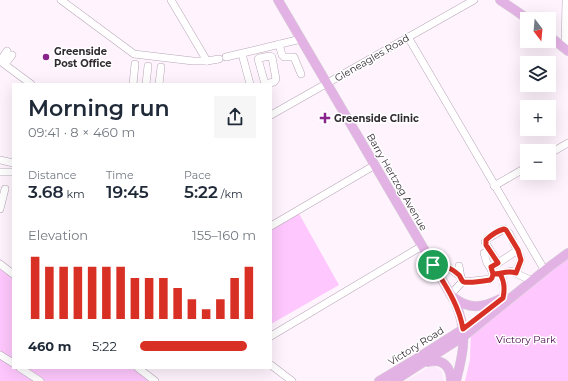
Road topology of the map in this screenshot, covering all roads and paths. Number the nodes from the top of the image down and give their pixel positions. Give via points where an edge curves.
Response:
1 (61, 0) edge
2 (171, 0) edge
3 (278, 0) edge
4 (474, 0) edge
5 (500, 0) edge
6 (513, 0) edge
7 (566, 0) edge
8 (521, 12) edge
9 (520, 13) edge
10 (408, 37) junction
11 (301, 39) junction
12 (556, 41) edge
13 (279, 44) junction
14 (566, 49) edge
15 (10, 53) dead end
16 (242, 54) junction
17 (226, 57) dead end
18 (219, 59) dead end
19 (207, 61) junction
20 (2, 62) edge
21 (135, 64) dead end
22 (148, 66) dead end
23 (161, 67) dead end
24 (300, 74) dead end
25 (30, 83) edge
26 (133, 83) edge
27 (146, 83) edge
28 (159, 83) edge
29 (250, 83) edge
30 (327, 84) junction
31 (272, 114) edge
32 (568, 143) edge
33 (556, 150) edge
34 (0, 160) edge
35 (12, 163) edge
36 (0, 164) edge
37 (375, 165) junction
38 (520, 171) edge
39 (0, 172) edge
40 (11, 172) edge
41 (494, 186) junction
42 (5, 189) dead end
43 (0, 208) edge
44 (272, 225) edge
45 (422, 246) junction
46 (518, 250) junction
47 (484, 253) dead end
48 (568, 253) edge
49 (498, 263) junction
50 (0, 264) edge
51 (433, 265) junction
52 (459, 266) dead end
53 (546, 269) junction
54 (494, 272) junction
55 (12, 273) edge
56 (516, 273) junction
57 (462, 278) junction
58 (528, 279) junction
59 (451, 295) junction
60 (502, 298) junction
61 (464, 333) junction
62 (272, 335) edge
63 (0, 355) edge
64 (12, 363) edge
65 (422, 364) junction
66 (272, 366) edge
67 (22, 369) edge
68 (139, 369) edge
69 (40, 381) edge
70 (155, 381) edge
71 (292, 381) edge
72 (380, 381) edge
73 (394, 381) edge
74 (451, 381) edge
75 (456, 381) edge

1 - 19 street via 134,54
2 - 19 street
3 - 11 main road, Barry Hertzog Avenue
4 - 10 street, Gleneagles Road
5 - 9 main road
6 - 8 main road
7 - 14 street
10 - 30 street, Gleneagles Road
10 - 41 street
11 - 13 street
11 - 30 main road, Barry Hertzog Avenue
12 - 14 main road
13 - 16 street
13 - 24 street via 284,57 295,58
15 - 20 street
16 - 17 street
16 - 29 street
18 - 19 street
20 - 25 street
21 - 26 street
22 - 27 street
23 - 28 street
30 - 31 street, Gleneagles Road
30 - 37 main road, Barry Hertzog Avenue
32 - 33 street
34 - 35 street
36 - 40 street
37 - 44 street
37 - 45 main road, Barry Hertzog Avenue
38 - 41 street
39 - 40 street
41 - 53 street
42 - 43 street
45 - 51 main road, Barry Hertzog Avenue
45 - 62 street
46 - 49 street
46 - 49 street via 506,230 499,231 485,242
46 - 56 street via 521,260
47 - 54 street via 487,263
48 - 53 main road
49 - 54 street
50 - 55 street
51 - 57 street via 445,265
51 - 59 main road, Barry Hertzog Avenue
52 - 57 street
53 - 58 main road
53 - 61 main road
54 - 56 street
54 - 57 street via 490,280 465,282
54 - 60 street via 503,278 505,288
56 - 58 street
57 - 59 street
58 - 60 main road
59 - 60 main road via 463,304 474,306 489,304
59 - 61 main road, Barry Hertzog Avenue
60 - 61 main road
61 - 65 main road, Victory Road
61 - 72 main road, Victory Road
61 - 75 main road
63 - 64 street
65 - 73 main road, Victory Road
65 - 74 main road via 443,362 449,370
66 - 71 street
67 - 69 street
68 - 70 street

